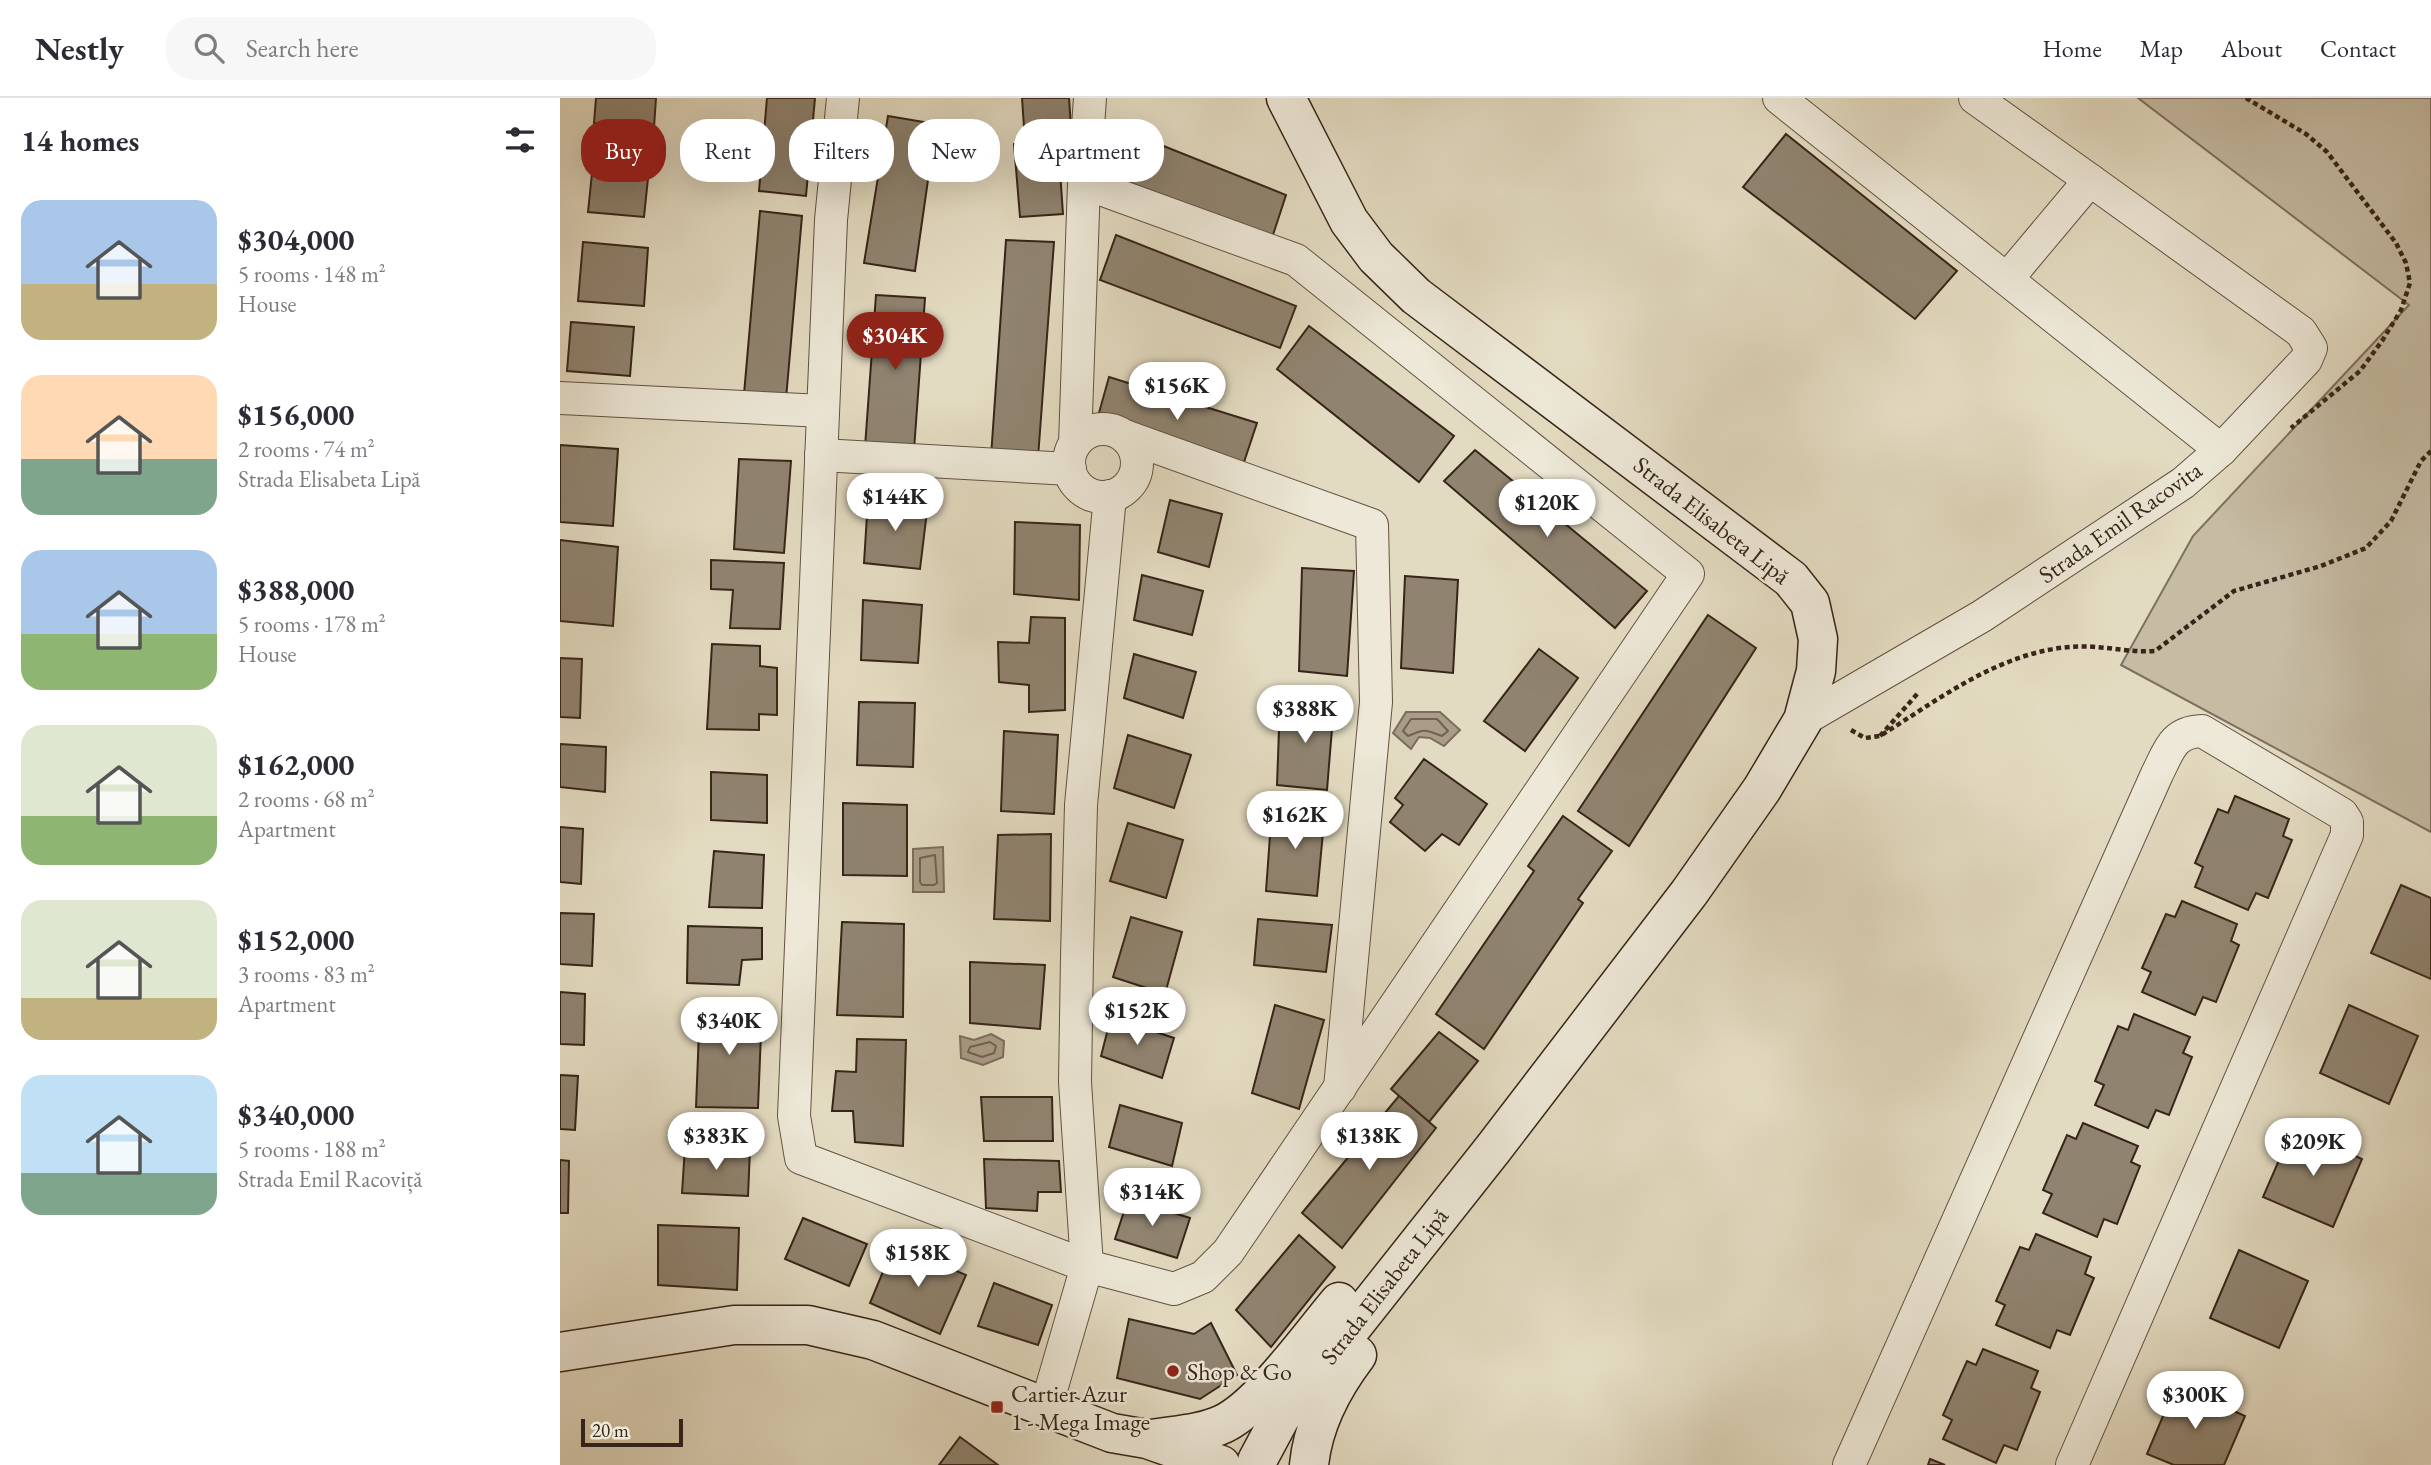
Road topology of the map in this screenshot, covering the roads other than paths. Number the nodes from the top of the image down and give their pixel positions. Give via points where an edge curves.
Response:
1 (843, 98) edge
2 (1090, 98) edge
3 (1286, 98) edge
4 (1779, 98) edge
5 (1975, 98) edge
6 (2090, 180) junction
7 (1084, 183) junction
8 (2007, 279) junction
9 (560, 398) edge
10 (823, 411) junction
11 (1125, 436) junction
12 (2221, 450) junction
13 (821, 455) junction
14 (1072, 456) junction
15 (1110, 496) junction
16 (1818, 711) junction
17 (1340, 1089) junction
18 (1493, 1149) junction
19 (1087, 1266) junction
20 (560, 1352) edge
21 (1046, 1407) junction
22 (1136, 1446) edge
23 (1249, 1464) edge
24 (1309, 1465) edge
25 (1849, 1465) edge
26 (2072, 1465) edge

1 - 10 street via 831,220
2 - 7 street
3 - 16 street, Strada Elisabeta Lipă via 1349,221 1376,257 1416,296 1791,579 1811,603 1818,639
4 - 8 street
5 - 6 street
6 - 8 street
6 - 12 street, Strada Emil Racovita via 2301,332 2311,348 2306,360
7 - 14 street
7 - 17 street via 1296,260 1688,574
8 - 12 street
9 - 10 street
10 - 13 street
11 - 14 street via 1093,430
11 - 15 street via 1137,455 1135,477 1120,493
11 - 17 street via 1372,524 1376,702
12 - 16 street, Strada Emil Racovita via 2183,483 1982,616
13 - 14 street
13 - 19 street via 794,1116 800,1158
14 - 15 street via 1073,479 1080,488 1099,497
15 - 19 street via 1081,805 1074,1082
16 - 18 street, Strada Elisabeta Lipă via 1689,893
17 - 19 street via 1228,1252 1203,1277 1174,1289
18 - 22 street via 1464,1154 1248,1407 1224,1424
18 - 23 street, Strada Elisabeta Lipă via 1280,1418
18 - 24 street, Strada Elisabeta Lipă via 1486,1183 1476,1199 1330,1395 1313,1438
19 - 21 street
20 - 21 street via 734,1325 808,1325 873,1340
21 - 22 street
22 - 23 street
25 - 26 street via 2157,774 2174,742 2186,732 2202,732 2342,814 2347,835

